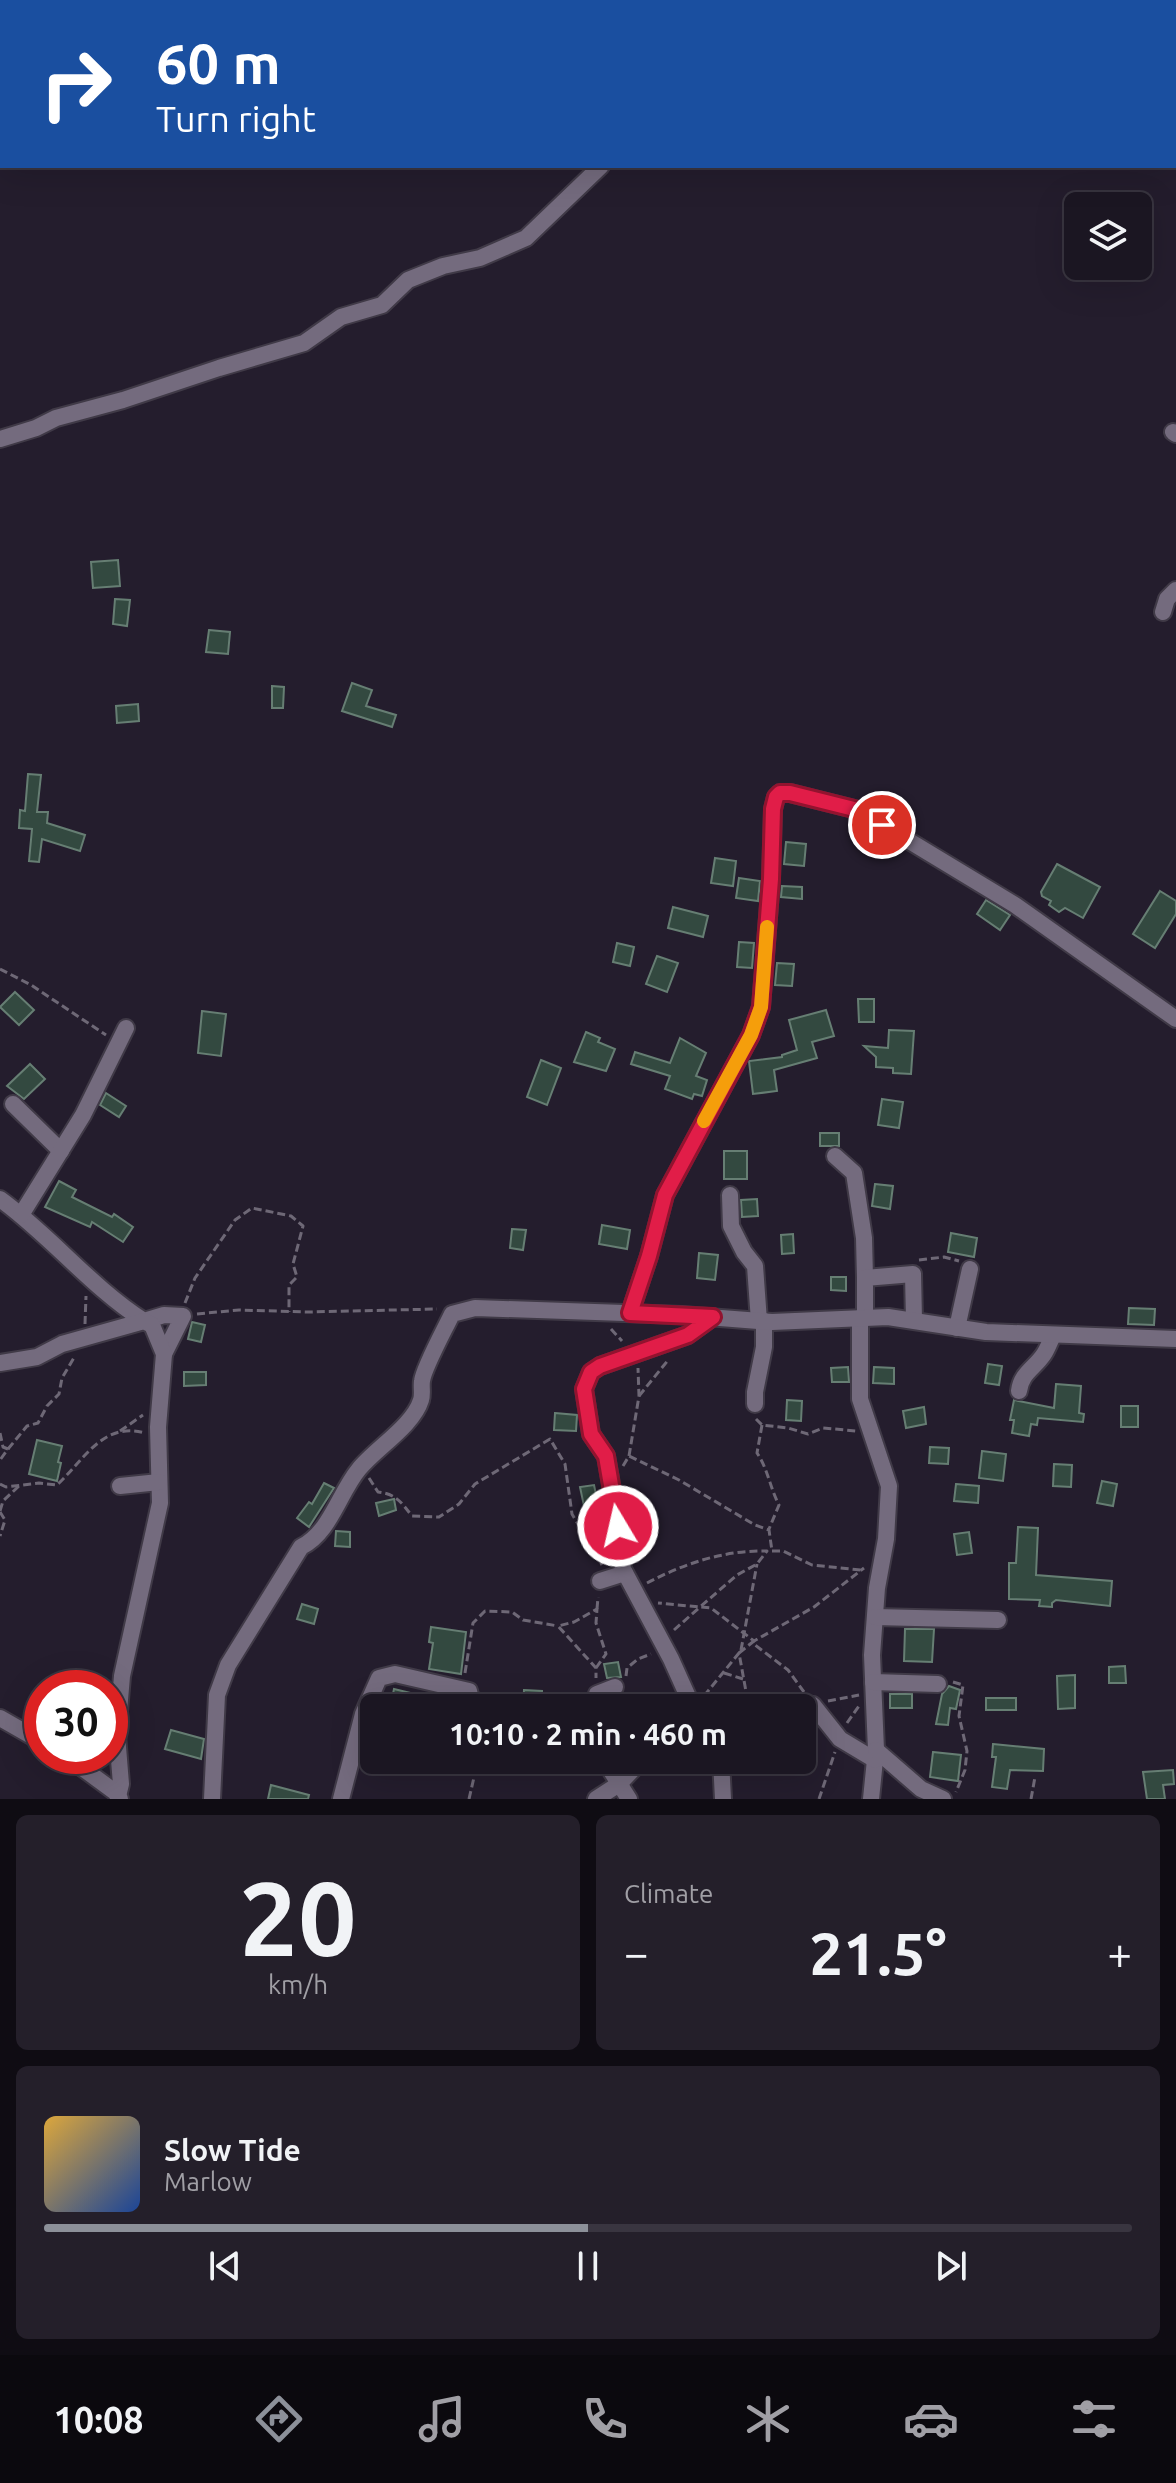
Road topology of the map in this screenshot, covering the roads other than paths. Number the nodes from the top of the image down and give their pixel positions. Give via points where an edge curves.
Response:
1 (599, 168) edge
2 (0, 439) edge
3 (1176, 590) edge
4 (1163, 612) dead end
5 (1176, 1019) edge
6 (123, 1036) road end
7 (13, 1104) dead end
8 (61, 1151) junction
9 (835, 1156) dead end
10 (730, 1195) dead end
11 (0, 1199) edge
12 (21, 1215) junction
13 (970, 1269) road end
14 (865, 1278) junction
15 (630, 1313) junction
16 (713, 1317) junction
17 (863, 1318) junction
18 (914, 1320) junction
19 (144, 1321) junction
20 (761, 1321) junction
21 (957, 1328) junction
22 (1053, 1336) junction
23 (1176, 1339) edge
24 (164, 1354) junction
25 (0, 1363) edge
26 (1019, 1391) dead end
27 (755, 1404) road end
28 (159, 1482) junction
29 (120, 1486) dead end
30 (625, 1573) junction
31 (600, 1581) road end
32 (875, 1617) junction
33 (998, 1620) dead end
34 (938, 1684) road end
35 (615, 1687) road end
36 (870, 1689) junction
37 (372, 1694) edge
38 (470, 1694) edge
39 (606, 1694) edge
40 (685, 1694) edge
41 (0, 1718) edge
42 (816, 1718) edge
43 (360, 1726) edge
44 (24, 1732) edge
45 (876, 1755) junction
46 (88, 1774) edge
47 (613, 1774) edge
48 (629, 1774) edge
49 (722, 1774) edge
50 (619, 1784) junction
51 (116, 1796) edge
52 (212, 1799) edge
53 (341, 1799) edge
54 (596, 1799) edge
55 (629, 1799) edge
56 (723, 1799) edge
57 (871, 1799) edge
58 (943, 1799) edge

1 - 2 street via 526,238 408,280 382,305 341,317 304,343
3 - 4 street
5 - 15 street via 1015,905 858,810 780,793 773,809 761,1007 665,1195
6 - 8 street
7 - 8 street
8 - 12 street
9 - 14 street via 854,1173
10 - 20 street via 731,1226 755,1266
11 - 12 street
12 - 19 street via 115,1303
13 - 21 street
14 - 17 street
14 - 18 street via 913,1274
15 - 16 street
15 - 52 street via 461,1309 452,1314 422,1379 421,1400 405,1424 361,1466 313,1541 301,1547 228,1665 217,1695
16 - 20 street
16 - 30 street via 688,1335 591,1372 584,1389 591,1434 606,1456
17 - 18 street
17 - 20 street
17 - 32 street via 858,1386 889,1486
18 - 21 street
19 - 24 street via 152,1325
19 - 24 street via 183,1316
19 - 25 street via 37,1357
20 - 27 street via 764,1347
21 - 22 street
22 - 23 street
22 - 26 street via 1044,1355 1026,1372
24 - 28 street
28 - 29 street
28 - 51 street via 155,1530 122,1676 117,1735 121,1784
30 - 31 street
30 - 40 street
32 - 33 street
32 - 36 street
34 - 36 street
35 - 39 street
36 - 45 street
37 - 38 street via 379,1678 395,1674
41 - 44 street
42 - 45 street via 840,1739
43 - 53 street
45 - 57 street
45 - 58 street
46 - 51 street
47 - 50 street
48 - 50 street
49 - 56 street
50 - 54 street
50 - 55 street

